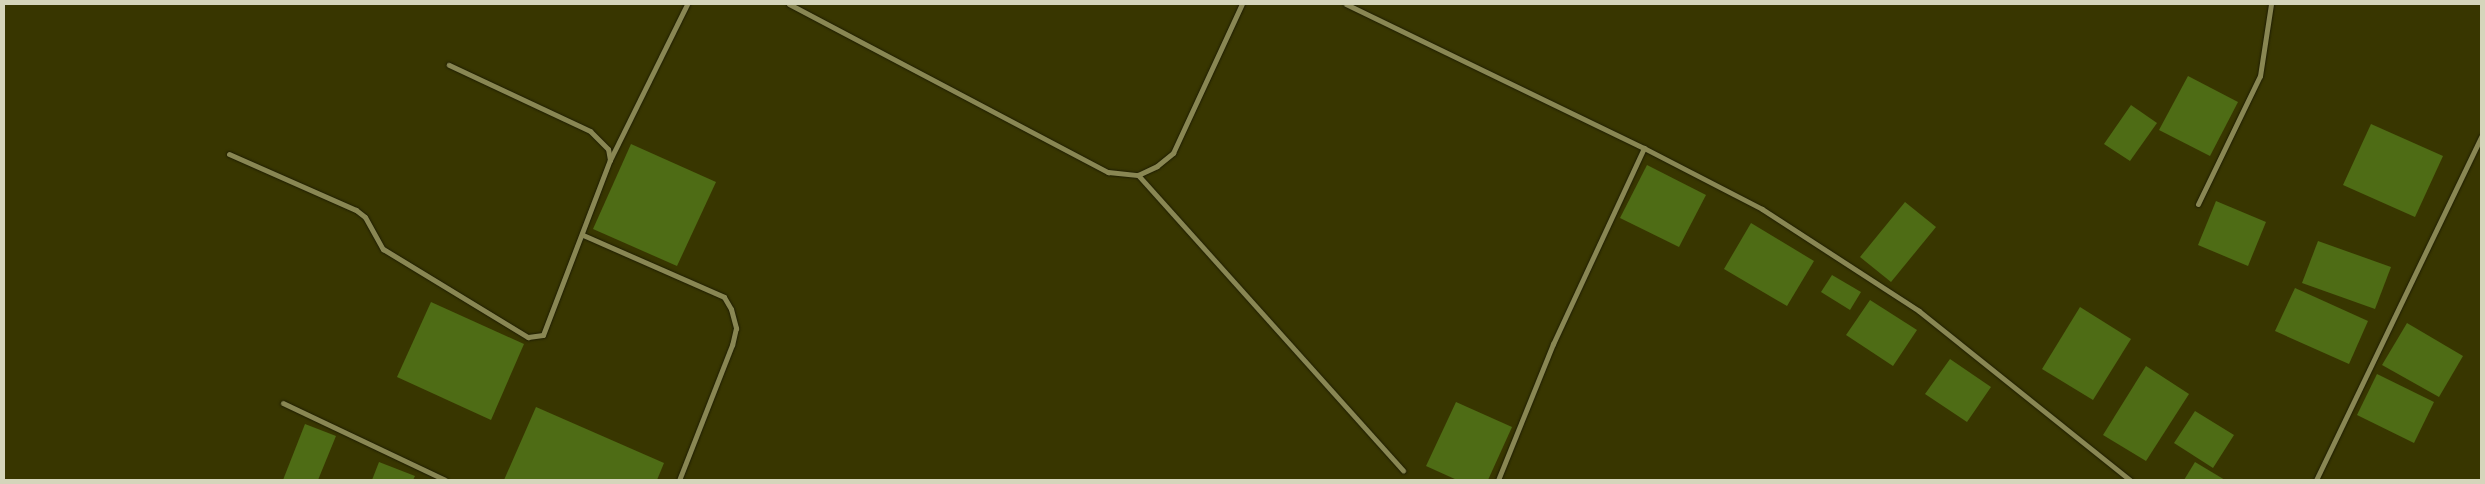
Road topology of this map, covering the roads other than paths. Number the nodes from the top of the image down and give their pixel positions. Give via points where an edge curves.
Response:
1 (686, 4) edge
2 (788, 4) edge
3 (1242, 4) edge
4 (1346, 4) edge
5 (2271, 4) edge
6 (448, 65) dead end
7 (2481, 137) edge
8 (1644, 148) junction
9 (229, 154) dead end
10 (610, 160) junction
11 (1138, 175) junction
12 (2198, 204) dead end
13 (583, 235) junction
14 (283, 403) dead end
15 (1403, 470) dead end
16 (445, 480) edge
17 (679, 480) edge
18 (1498, 480) edge
19 (2130, 480) edge
20 (2316, 480) edge

1 - 10 street
2 - 11 street via 1108,172
3 - 11 street via 1173,153
4 - 8 street
5 - 12 street via 2260,76
6 - 10 street via 590,131 602,140
7 - 20 street
8 - 18 street via 1553,344
8 - 19 street via 1762,209 1919,312
9 - 13 street via 356,210 365,218 383,249 528,337 543,335 547,330
10 - 13 street
11 - 15 street
13 - 17 street via 724,297 731,309 736,328 732,345
14 - 16 street

